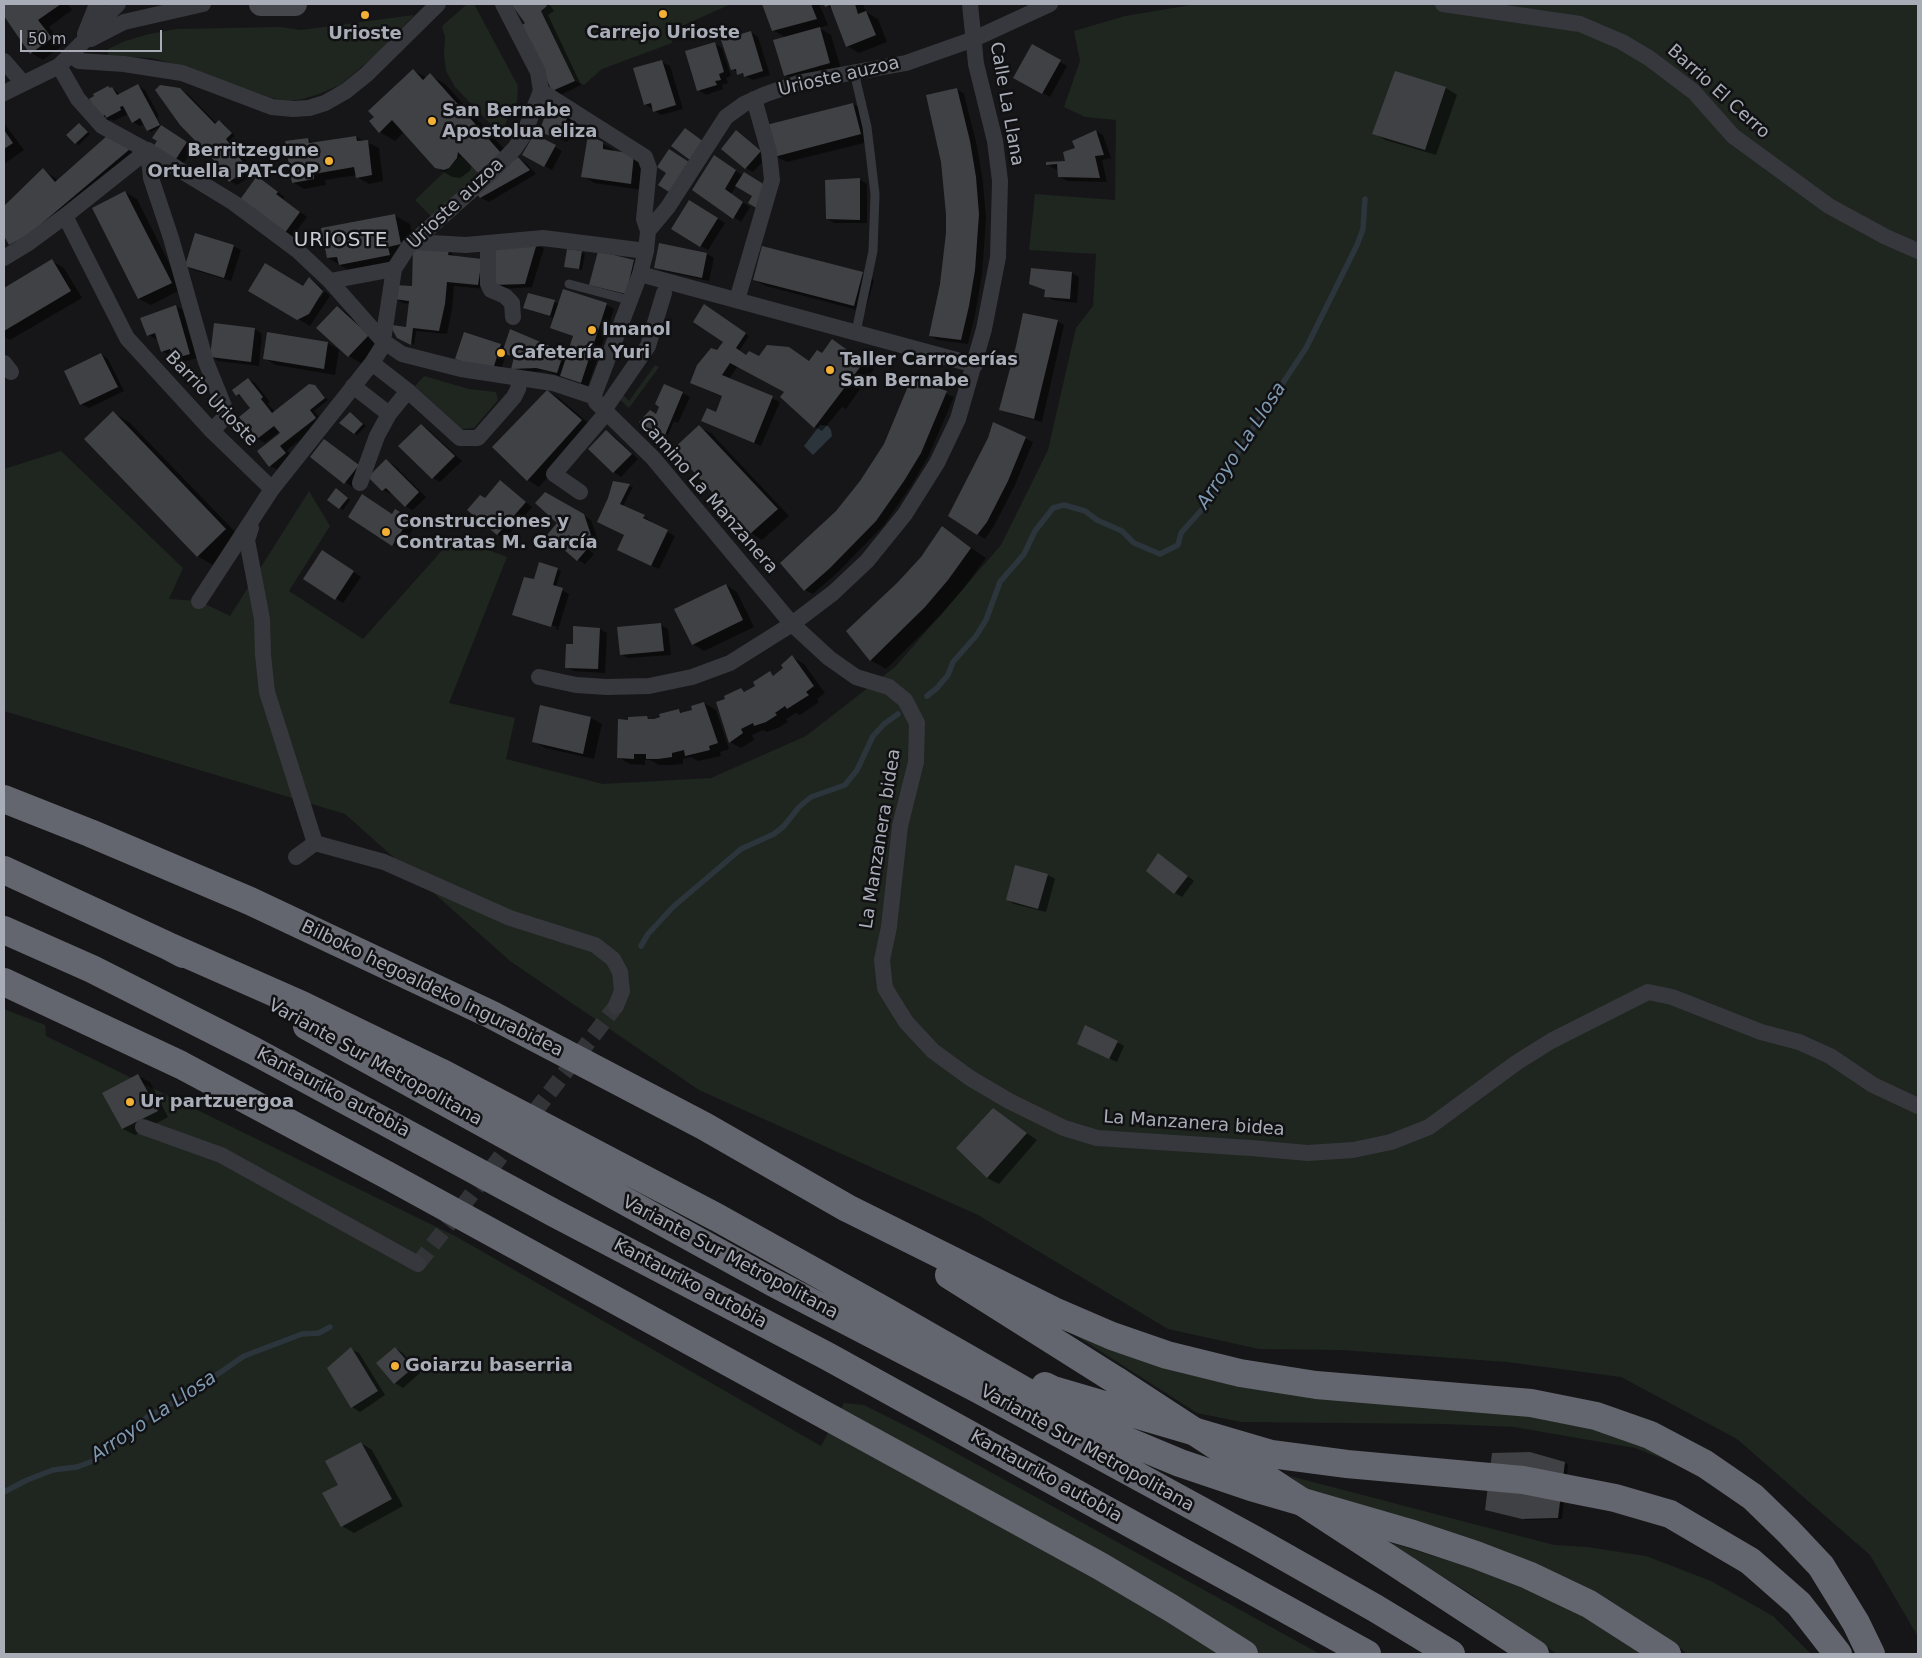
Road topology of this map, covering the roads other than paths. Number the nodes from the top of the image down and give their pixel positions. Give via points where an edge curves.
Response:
1 (97, 4) edge
2 (118, 4) edge
3 (203, 4) edge
4 (261, 4) edge
5 (295, 4) edge
6 (438, 4) edge
7 (503, 4) edge
8 (970, 4) edge
9 (1050, 4) edge
10 (1443, 4) edge
11 (974, 39) junction
12 (77, 49) junction
13 (4, 61) edge
14 (59, 66) junction
15 (854, 72) junction
16 (23, 83) junction
17 (541, 91) junction
18 (4, 93) edge
19 (754, 99) junction
20 (148, 150) junction
21 (65, 216) junction
22 (648, 232) junction
23 (414, 242) junction
24 (488, 244) junction
25 (646, 251) junction
26 (1918, 251) edge
27 (4, 258) edge
28 (394, 269) junction
29 (640, 274) junction
30 (330, 281) junction
31 (569, 284) dead end
32 (664, 293) dead end
33 (629, 300) junction
34 (737, 300) junction
35 (513, 317) dead end
36 (856, 332) junction
37 (384, 340) junction
38 (402, 354) junction
39 (372, 363) junction
40 (975, 365) junction
41 (520, 378) junction
42 (353, 386) junction
43 (408, 391) junction
44 (594, 395) junction
45 (606, 411) junction
46 (390, 414) junction
47 (212, 431) junction
48 (360, 483) dead end
49 (272, 489) junction
50 (580, 492) dead end
51 (252, 522) junction
52 (200, 601) dead end
53 (792, 624) junction
54 (539, 677) dead end
55 (4, 799) edge
56 (315, 843) junction
57 (296, 857) dead end
58 (4, 870) edge
59 (4, 930) edge
60 (166, 945) junction
61 (4, 982) edge
62 (616, 1006) tunnel mouth
63 (1918, 1106) edge
64 (143, 1127) dead end
65 (847, 1208) junction
66 (418, 1264) dead end
67 (885, 1310) junction
68 (1244, 1654) edge
69 (1367, 1654) edge
70 (1452, 1654) edge
71 (1535, 1654) edge
72 (1667, 1654) edge
73 (1838, 1654) edge
74 (1872, 1654) edge

1 - 12 street
2 - 12 street
3 - 12 street via 124,22
4 - 5 street
6 - 12 street via 368,74 346,91 309,108 272,107 182,73 124,64 79,62
7 - 17 street via 538,72
8 - 11 street, Calle La Llana
9 - 11 street, Urioste auzoa
10 - 26 street, Barrio El Cerro via 1580,24 1622,42 1650,58 1694,92 1733,136 1829,206
11 - 15 street, Urioste auzoa via 906,62
11 - 40 street, Calle La Llana via 976,64 995,142 1000,181 998,257
12 - 14 street
13 - 16 street
14 - 16 street
14 - 20 street via 78,99 102,126
15 - 19 street, Urioste auzoa via 801,82
15 - 36 lane via 867,127 875,194 873,251
16 - 18 street
17 - 22 street via 645,157 649,168 644,219
17 - 23 street, Urioste auzoa via 515,148 491,174
19 - 22 street, Urioste auzoa via 726,117 668,207
19 - 34 street via 769,152 772,180
20 - 21 street
20 - 30 street via 234,203 297,250
20 - 47 street via 151,178 206,362 224,406 225,417
21 - 27 street
21 - 47 street, Barrio Urioste via 127,338
22 - 25 street
23 - 24 street
23 - 28 street, Urioste auzoa
24 - 25 street via 543,238
24 - 35 street via 488,284 491,290 512,303
25 - 29 street
28 - 30 street
28 - 37 street
29 - 33 street
29 - 34 street
30 - 37 street
31 - 33 lane
32 - 45 street via 648,346
33 - 44 street
34 - 36 street
36 - 40 street
37 - 38 street
37 - 39 street
38 - 39 street via 384,363
38 - 41 street via 440,365
39 - 42 street
39 - 43 street
40 - 53 street, Calle La Llana via 958,419 905,514 867,562
41 - 43 street via 514,397 478,438 460,438
41 - 44 street via 553,383
42 - 46 street
42 - 49 street
43 - 46 street
44 - 45 street, Camino La Manzanera via 596,402
45 - 50 street via 554,474
45 - 53 street, Camino La Manzanera via 653,458
46 - 48 street via 377,436
47 - 49 street, Barrio Urioste
49 - 51 street
51 - 52 street
51 - 56 street via 247,540 262,619 266,692
53 - 54 street, Calle La Llana via 730,663 692,677 649,686 607,687 576,685
53 - 63 street, La Manzanera bidea via 856,676 889,687 905,700 917,723 916,762 900,826 889,927 882,960 885,988 906,1022 933,1051 1009,1101 1064,1128 1097,1138 1308,1153 1353,1150 1390,1142 1429,1127 1551,1041 1648,992 1672,997 1761,1032 1799,1042 1830,1056 1873,1085
55 - 65 highway, Bilboko hegoaldeko ingurabidea via 250,901 484,1011 704,1126
56 - 57 street
56 - 62 street via 384,862 510,918 595,944 613,959 620,972 622,991
58 - 60 highway, Variante Sur Metropolitana
59 - 69 highway, Kantauriko autobia via 92,969 271,1060 818,1352
60 - 67 highway via 302,1005 440,1072
60 - 70 highway, Variante Sur Metropolitana via 430,1095 1246,1536
61 - 68 highway via 181,1065 387,1174 1100,1566
64 - 66 street via 221,1155
65 - 71 highway, bridge
65 - 74 highway via 1054,1311 1167,1355 1240,1373 1316,1385 1530,1403 1596,1416 1650,1435 1721,1475 1753,1498 1788,1531 1821,1566
67 - 72 highway via 1044,1402 1103,1431 1180,1463 1251,1487 1476,1554 1589,1604
67 - 73 highway via 1053,1390 1271,1454 1523,1480 1615,1498 1670,1514 1750,1561 1799,1604

